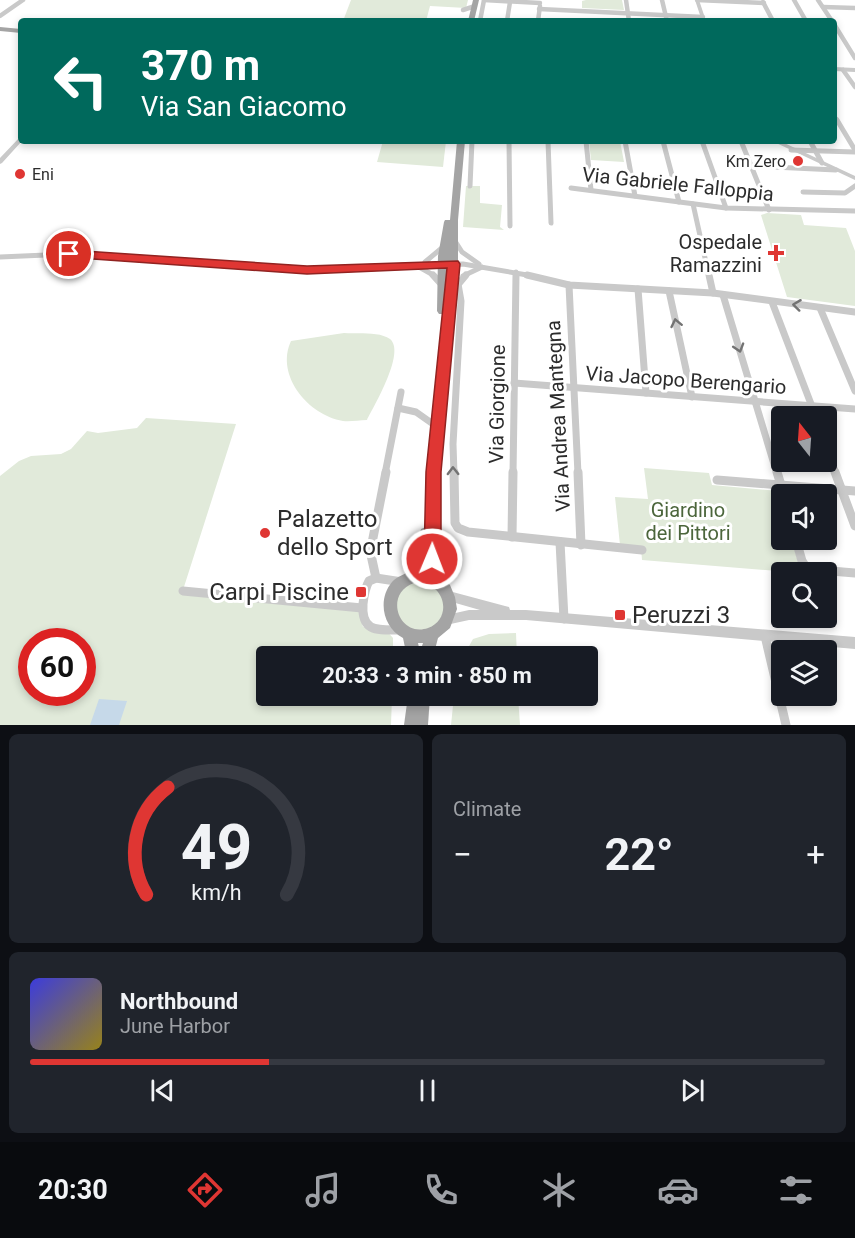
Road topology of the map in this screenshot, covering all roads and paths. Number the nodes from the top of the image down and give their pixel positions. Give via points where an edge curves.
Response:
1 (23, 0) edge
2 (626, 0) edge
3 (662, 0) edge
4 (697, 0) edge
5 (794, 0) edge
6 (818, 0) edge
7 (480, 1) edge
8 (729, 1) edge
9 (510, 2) junction
10 (541, 2) edge
11 (763, 2) edge
12 (823, 7) junction
13 (852, 8) edge
14 (539, 9) junction
15 (628, 13) junction
16 (665, 15) junction
17 (0, 16) edge
18 (855, 16) edge
19 (473, 18) edge
20 (476, 18) edge
21 (507, 18) edge
22 (538, 18) edge
23 (629, 18) edge
24 (666, 18) edge
25 (694, 18) edge
26 (704, 18) edge
27 (771, 18) edge
28 (804, 18) edge
29 (830, 18) edge
30 (0, 29) edge
31 (18, 31) edge
32 (837, 32) edge
33 (855, 58) edge
34 (837, 69) edge
35 (843, 70) junction
36 (855, 70) edge
37 (855, 87) edge
38 (837, 121) edge
39 (18, 142) edge
40 (456, 144) edge
41 (460, 144) edge
42 (472, 144) edge
43 (509, 144) edge
44 (548, 144) edge
45 (586, 144) edge
46 (626, 144) edge
47 (664, 144) edge
48 (703, 144) edge
49 (742, 144) edge
50 (781, 144) edge
51 (812, 144) edge
52 (791, 150) junction
53 (815, 150) junction
54 (855, 151) edge
55 (0, 162) edge
56 (822, 164) junction
57 (773, 167) dead end
58 (836, 170) junction
59 (855, 178) edge
60 (470, 186) dead end
61 (550, 186) junction
62 (855, 186) edge
63 (557, 187) dead end
64 (571, 188) dead end
65 (591, 190) junction
66 (803, 192) dead end
67 (635, 196) junction
68 (679, 202) junction
69 (693, 204) junction
70 (726, 208) junction
71 (769, 210) junction
72 (855, 211) edge
73 (551, 223) dead end
74 (510, 226) dead end
75 (450, 241) junction
76 (0, 257) edge
77 (448, 264) junction
78 (404, 266) junction
79 (484, 266) junction
80 (516, 272) junction
81 (569, 285) junction
82 (450, 288) junction
83 (638, 289) junction
84 (669, 291) junction
85 (713, 293) junction
86 (723, 295) junction
87 (772, 302) junction
88 (820, 308) junction
89 (855, 312) edge
90 (514, 383) junction
91 (573, 387) junction
92 (855, 390) edge
93 (401, 392) dead end
94 (646, 393) junction
95 (692, 397) junction
96 (756, 401) junction
97 (812, 406) joint
98 (398, 408) junction
99 (837, 408) edge
100 (855, 409) edge
101 (433, 424) junction
102 (836, 472) edge
103 (717, 480) dead end
104 (782, 484) joint
105 (837, 489) edge
106 (842, 489) junction
107 (855, 490) edge
108 (855, 526) edge
109 (512, 537) junction
110 (560, 542) junction
111 (581, 545) junction
112 (642, 550) dead end
113 (799, 550) edge
114 (855, 573) edge
115 (376, 578) junction
116 (407, 579) junction
117 (437, 581) junction
118 (183, 591) dead end
119 (449, 596) junction
120 (362, 608) junction
121 (526, 615) junction
122 (564, 619) junction
123 (446, 620) junction
124 (405, 632) junction
125 (432, 633) junction
126 (765, 636) junction
127 (855, 643) edge
128 (410, 646) edge
129 (429, 646) edge
130 (414, 706) edge
131 (422, 706) edge
132 (412, 725) edge
133 (420, 725) edge
134 (786, 725) edge

1 - 17 street
2 - 15 street
3 - 16 street
4 - 8 street
4 - 26 street
5 - 28 street
6 - 12 street
7 - 9 street
7 - 19 street via 465,11
7 - 20 main road
8 - 11 street
9 - 10 street
9 - 21 street
10 - 14 street
11 - 27 street
12 - 13 street
12 - 29 street
13 - 18 street
14 - 15 street
14 - 22 street
15 - 16 street
15 - 23 street
16 - 24 street
16 - 25 street
30 - 31 main road
32 - 33 street
34 - 35 street
35 - 36 street
35 - 37 street
38 - 54 street
39 - 55 street
40 - 75 main road
41 - 75 main road
42 - 60 street
43 - 74 street
44 - 61 street
45 - 65 street
46 - 67 street
47 - 68 street
48 - 70 street
49 - 71 street
50 - 52 street
51 - 53 street
52 - 53 street
52 - 56 street
53 - 54 street
53 - 56 street
56 - 58 street
57 - 58 street
58 - 59 street
61 - 63 street, Via Gabriele Falloppia
61 - 73 street
62 - 66 street via 845,193
64 - 65 street, Via Gabriele Falloppia
65 - 67 street, Via Gabriele Falloppia
67 - 68 street, Via Gabriele Falloppia
68 - 69 street, Via Gabriele Falloppia
69 - 70 street, Via Gabriele Falloppia
69 - 85 street
70 - 71 street, Via Gabriele Falloppia
71 - 72 street, Via Gabriele Falloppia
75 - 77 main road
75 - 78 street via 429,261
75 - 79 street
76 - 78 street via 69,254 307,270
77 - 78 street
77 - 79 street
77 - 82 main road
78 - 82 street via 428,270
79 - 80 street
79 - 82 street via 470,271
80 - 81 street
80 - 90 street, Via Giorgione
81 - 83 street
81 - 91 street, Via Andrea Mantegna
82 - 101 main road
109 -> 82 street via 468,532 455,523 453,461 461,301
82 - 117 main road via 434,472 432,559
83 - 84 street
83 - 94 street
84 - 85 street
95 -> 84 street
85 - 86 street
86 - 87 street
86 -> 96 street
88 -> 87 street
87 - 97 street
88 - 89 street
88 - 92 street
90 - 91 street, Via Jacopo Berengario
90 - 109 street, Via Giorgione
91 - 94 street, Via Jacopo Berengario
91 - 111 street, Via Andrea Mantegna
93 - 98 street
94 - 95 street, Via Jacopo Berengario
95 - 96 street, Via Jacopo Berengario
96 - 97 street, Via Jacopo Berengario
96 - 104 street
98 - 101 street via 416,411
98 - 115 street via 372,543
99 - 100 street, Via Jacopo Berengario
101 - 116 main road via 425,544 422,558
102 - 106 street
103 - 104 street
105 - 106 street
106 - 107 street
106 - 108 street
109 - 110 street
110 - 111 street
110 - 122 street
111 - 112 street
113 - 114 street via 805,567 811,571
115 - 116 street
115 - 120 street via 367,583
116 - 117 main road via 428,576
116 - 124 main road via 392,597 390,606 391,615
117 - 119 main road
118 - 120 street
119 - 121 street
119 - 123 main road
120 - 124 street via 368,627
121 - 122 street
121 - 123 street via 469,615
122 - 126 street
123 - 125 main road
124 - 125 main road via 417,636
124 - 128 main road
125 - 129 main road
126 - 127 street
126 - 134 street
130 - 132 main road
131 - 133 main road

